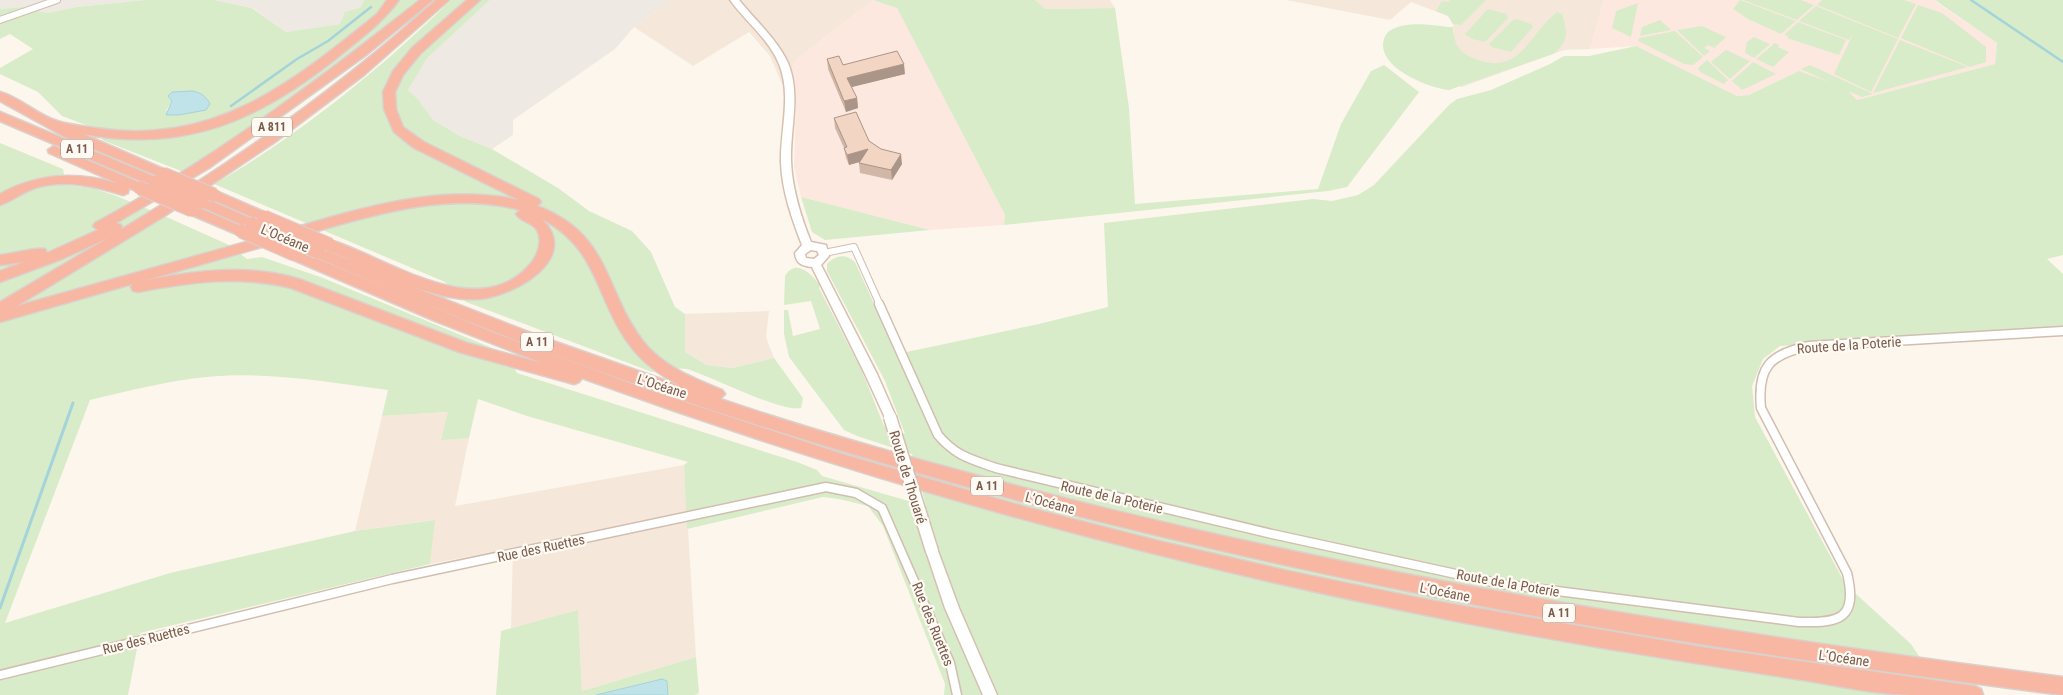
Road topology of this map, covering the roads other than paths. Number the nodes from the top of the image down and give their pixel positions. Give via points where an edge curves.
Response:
1 (57, 0) edge
2 (393, 0) edge
3 (427, 0) edge
4 (431, 0) edge
5 (443, 0) edge
6 (474, 0) edge
7 (734, 0) edge
8 (0, 20) edge
9 (0, 96) edge
10 (0, 116) edge
11 (49, 124) junction
12 (0, 127) edge
13 (159, 178) junction
14 (136, 190) junction
15 (0, 200) edge
16 (203, 203) junction
17 (252, 224) junction
18 (808, 247) junction
19 (324, 249) junction
20 (591, 252) junction
21 (824, 253) junction
22 (0, 260) edge
23 (815, 263) junction
24 (56, 274) junction
25 (0, 277) edge
26 (123, 287) junction
27 (0, 301) edge
28 (51, 305) junction
29 (0, 309) edge
30 (0, 316) edge
31 (0, 322) edge
32 (2063, 331) edge
33 (615, 384) junction
34 (762, 418) junction
35 (0, 675) edge
36 (2063, 686) edge
37 (957, 695) edge
38 (990, 695) edge
39 (1974, 695) edge

1 - 8 street
2 - 11 highway via 381,16 284,91 224,122 189,131 136,136 101,134
3 - 22 highway via 260,126 160,193 59,245 35,255
4 - 25 highway, A 811 via 326,88 213,168 101,235
5 - 24 highway, A 811 via 347,82 240,159
6 - 20 highway via 416,50 396,74 389,92 390,109 398,129 419,145 566,221 591,244
7 - 18 main road via 778,55 788,80 786,162 800,228
9 - 11 highway
10 - 13 highway, L’Océane / A 11
11 - 13 highway
12 - 14 highway, A 11
13 - 16 highway, L’Océane / A 11, bridge
14 - 15 highway via 93,180 59,179 34,184
14 - 16 highway, L’Océane / A 11, bridge via 139,196
16 - 17 highway, L’Océane / A 11
16 - 17 highway
17 - 19 highway, L’Océane / A 11, bridge
17 - 33 highway, L’Océane / A 11, bridge via 294,254 478,332
18 - 21 main road via 819,246
18 - 23 main road via 800,253 800,258 807,264
19 - 26 highway via 439,290 466,294 492,292 519,281 537,266 547,241 546,231 535,219 513,210 468,204 427,206 382,215
19 - 34 highway, L’Océane / A 11 via 417,295 559,350
20 - 28 highway via 556,221 524,206 489,200 439,200 369,213
20 - 34 highway via 630,334 643,351 679,378 752,409
21 - 23 main road via 822,259
21 - 32 street, Route de la Poterie via 854,247 938,435 950,450 969,460 1091,492 1502,584 1784,621 1817,623 1842,617 1853,600 1853,588 1761,408 1760,379 1768,361 1792,348 1809,346
23 - 38 main road, Route de Thouaré, bridge via 890,417 952,608
24 - 27 highway
24 - 29 highway, A 811
26 - 28 highway
26 - 33 highway via 128,289 208,274 268,276 464,348 592,384
28 - 30 highway
28 - 31 highway
33 - 39 highway, L’Océane / A 11 via 904,480 1059,523 1252,570 1615,642
34 - 36 highway, L’Océane / A 11 via 882,456 1061,506 1318,566 1482,599 1688,634
35 - 37 street, Rue des Ruettes via 392,579 826,487 845,488 866,495 882,508 950,663

